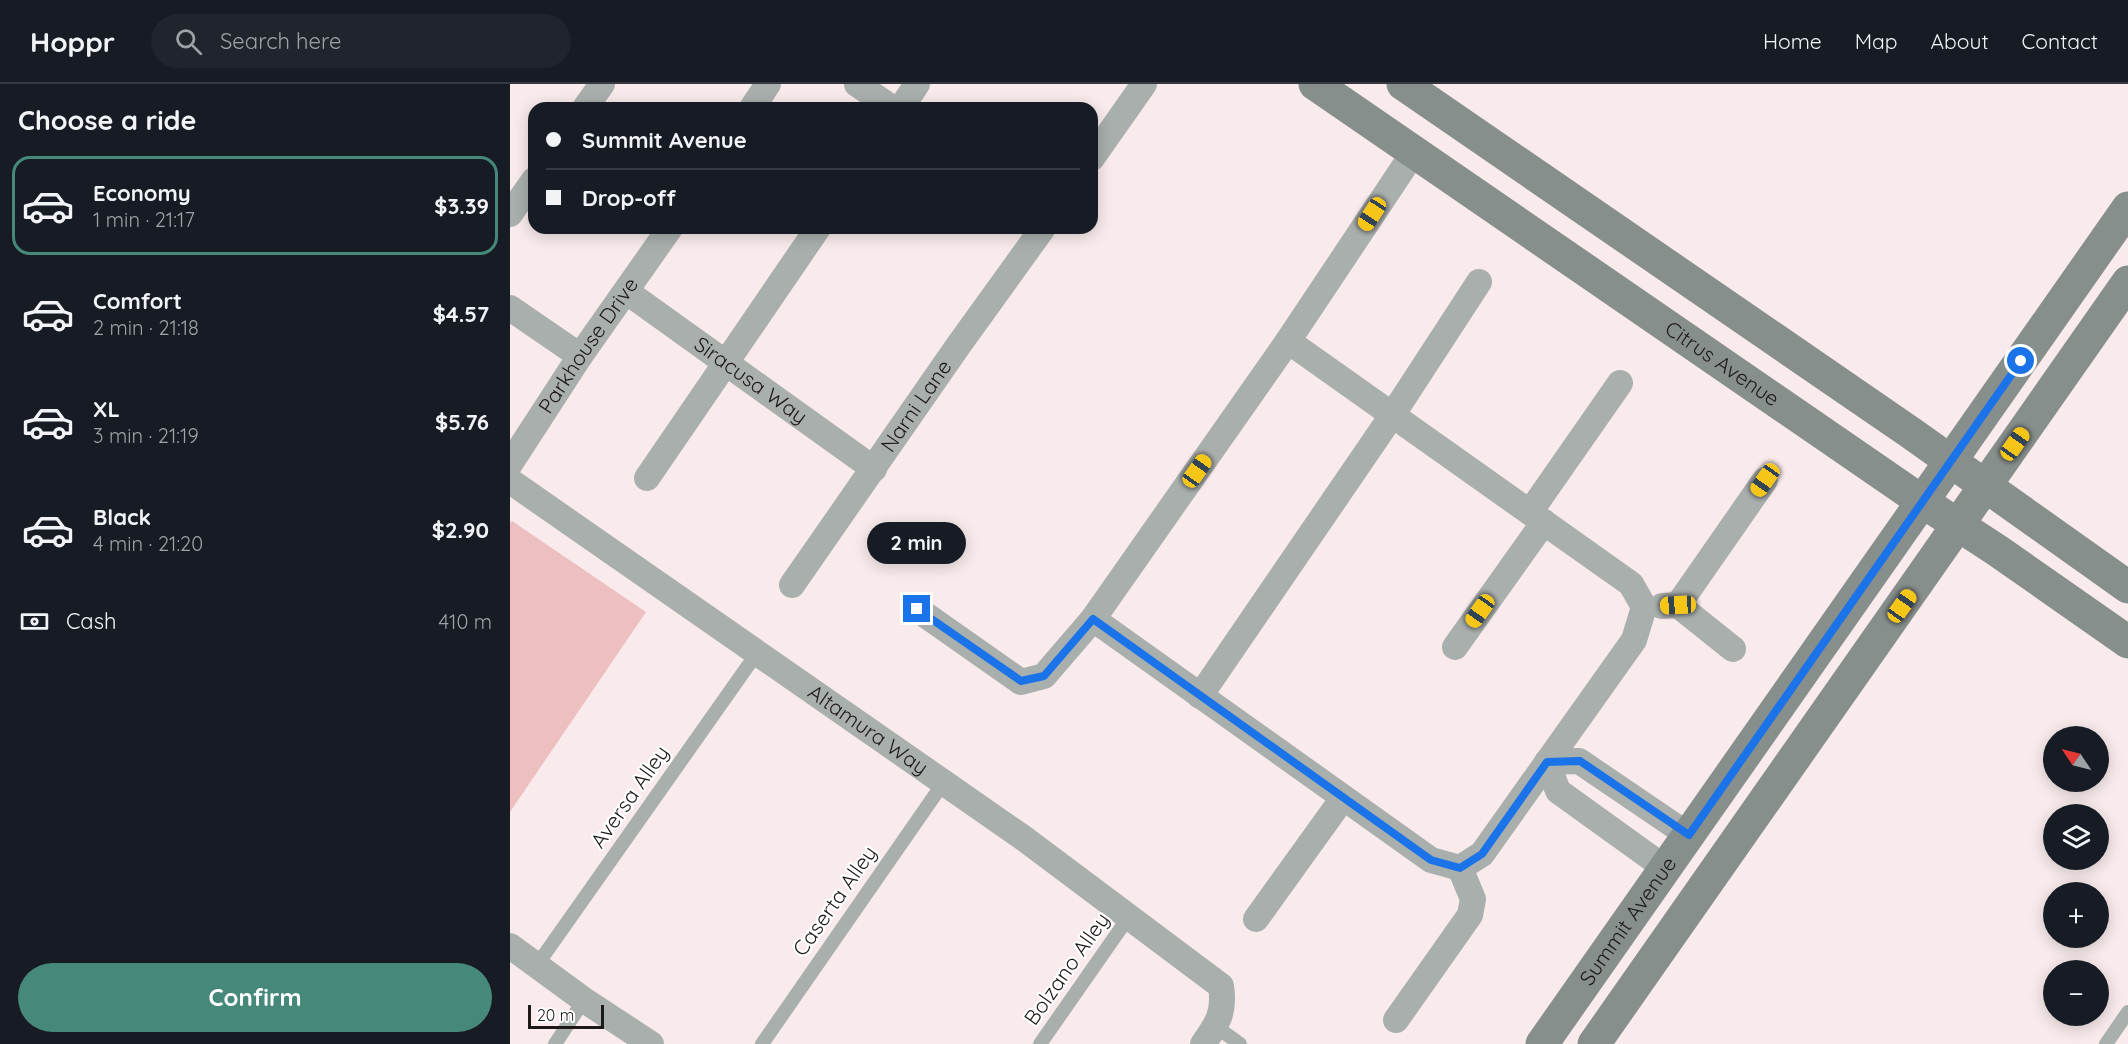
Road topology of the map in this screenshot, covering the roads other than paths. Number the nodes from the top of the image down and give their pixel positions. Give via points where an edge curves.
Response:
1 (602, 84) edge
2 (768, 84) edge
3 (857, 84) edge
4 (917, 84) edge
5 (1144, 84) edge
6 (1315, 84) edge
7 (1403, 84) edge
8 (589, 102) edge
9 (756, 102) edge
10 (882, 102) edge
11 (904, 102) edge
12 (1098, 149) edge
13 (1414, 152) junction
14 (528, 188) edge
15 (2128, 208) edge
16 (510, 214) edge
17 (666, 234) edge
18 (814, 234) edge
19 (1038, 234) edge
20 (1479, 282) dead end
21 (2128, 282) edge
22 (627, 292) junction
23 (510, 308) edge
24 (1288, 341) junction
25 (580, 356) junction
26 (726, 364) junction
27 (1620, 383) dead end
28 (1393, 414) junction
29 (1950, 462) junction
30 (510, 465) edge
31 (874, 469) junction
32 (647, 478) dead end
33 (1765, 480) dead end
34 (510, 481) edge
35 (1985, 487) junction
36 (1923, 502) junction
37 (1537, 517) junction
38 (1959, 525) junction
39 (792, 585) dead end
40 (2128, 586) edge
41 (1678, 605) junction
42 (1644, 608) junction
43 (917, 609) dead end
44 (1093, 619) junction
45 (2128, 642) edge
46 (1455, 647) dead end
47 (1733, 649) dead end
48 (757, 653) junction
49 (1200, 696) junction
50 (1547, 762) junction
51 (1609, 781) junction
52 (944, 782) junction
53 (1343, 798) junction
54 (1588, 813) junction
55 (1689, 835) junction
56 (1460, 868) junction
57 (1665, 868) junction
58 (1128, 918) junction
59 (1256, 919) dead end
60 (510, 946) edge
61 (537, 965) junction
62 (584, 1000) junction
63 (2128, 1012) edge
64 (1396, 1020) dead end
65 (1209, 1035) edge
66 (555, 1044) edge
67 (651, 1044) edge
68 (762, 1044) edge
69 (1040, 1044) edge
70 (1240, 1044) edge
71 (1542, 1044) edge
72 (1594, 1044) edge
73 (2106, 1044) edge

1 - 8 street
2 - 9 street
3 - 10 street
4 - 11 street
5 - 12 street
6 - 13 main road, Citrus Avenue
7 - 29 main road
13 - 24 street
13 - 36 main road, Citrus Avenue
14 - 16 street
15 - 29 main road, Summit Avenue
17 - 22 street, Parkhouse Drive
18 - 26 street
19 - 31 street, Narni Lane
20 - 28 street
21 - 35 main road, Summit Avenue
22 - 25 street, Parkhouse Drive
22 - 26 street, Siracusa Way
23 - 25 street
24 - 28 street
24 - 44 street
25 - 30 street, Parkhouse Drive
26 - 31 street, Siracusa Way
26 - 32 street
27 - 37 street
28 - 37 street
28 - 49 street
29 - 35 main road
29 - 36 main road, Summit Avenue
31 - 39 street, Narni Lane
33 - 41 street
34 - 48 street, Altamura Way
35 - 38 main road, Summit Avenue
35 - 40 main road
36 - 38 main road, Citrus Avenue
36 - 55 main road, Summit Avenue
37 - 42 street via 1631,584
37 - 46 street
38 - 45 main road, Citrus Avenue
38 - 72 main road, Summit Avenue
41 - 42 street
41 - 47 street
42 - 50 street via 1634,640
43 - 44 street via 1021,681 1044,676
44 - 49 street
48 - 52 street, Altamura Way
48 - 61 lane, Aversa Alley
49 - 53 street
50 - 51 street via 1580,761
50 - 54 street via 1558,790
50 - 56 street via 1482,854
51 - 54 street
51 - 55 street
52 - 58 street, Altamura Way
52 - 68 lane, Caserta Alley
53 - 56 street via 1431,860
53 - 59 street
54 - 57 street
55 - 57 main road, Summit Avenue
56 - 64 street via 1473,899 1470,915
57 - 71 main road, Summit Avenue
58 - 65 street, Altamura Way via 1221,986 1224,1004
58 - 69 lane, Bolzano Alley
60 - 61 street
61 - 62 street
62 - 66 lane
62 - 67 street
63 - 73 lane
65 - 70 lane

